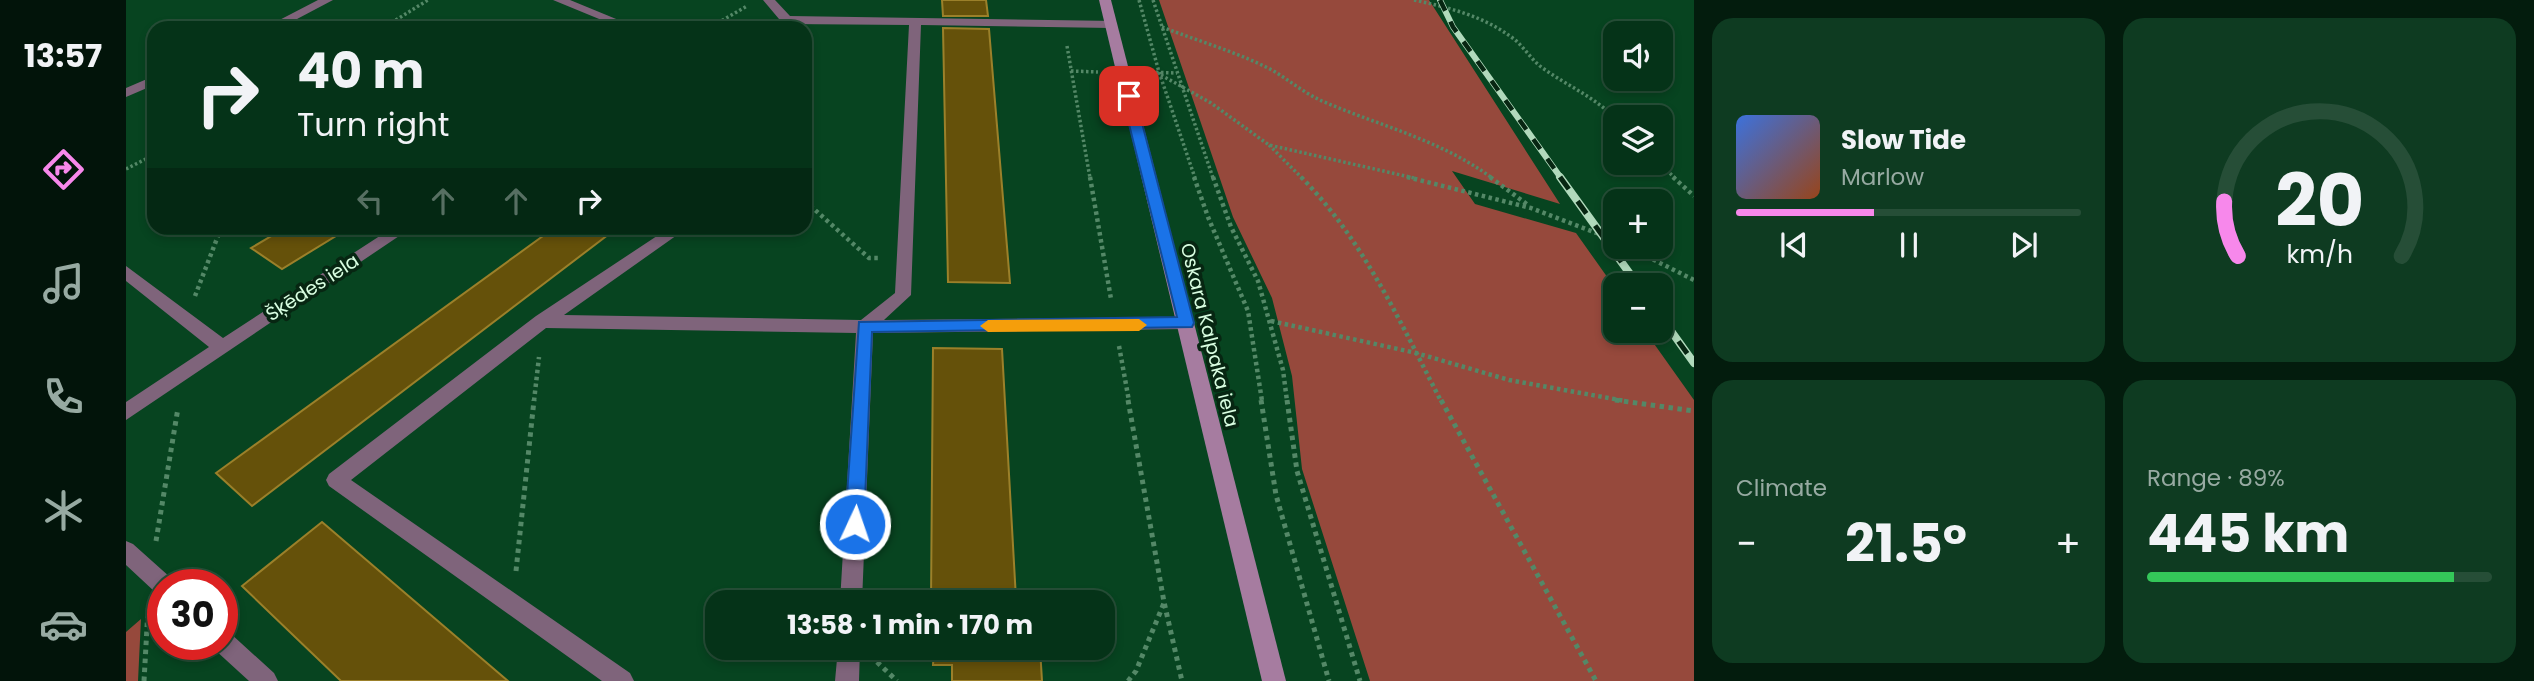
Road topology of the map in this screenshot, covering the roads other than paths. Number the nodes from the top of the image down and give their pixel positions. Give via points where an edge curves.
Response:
1 (327, 0) edge
2 (559, 0) edge
3 (769, 0) edge
4 (1105, 0) edge
5 (787, 20) junction
6 (915, 20) junction
7 (284, 21) edge
8 (614, 21) edge
9 (784, 21) edge
10 (1111, 23) junction
11 (147, 83) edge
12 (126, 93) edge
13 (392, 235) edge
14 (669, 235) edge
15 (126, 272) edge
16 (542, 321) junction
17 (1186, 323) junction
18 (865, 327) junction
19 (222, 347) junction
20 (126, 412) edge
21 (126, 551) edge
22 (147, 571) edge
23 (852, 590) edge
24 (238, 655) edge
25 (848, 660) edge
26 (266, 681) edge
27 (622, 681) edge
28 (847, 681) edge
29 (1274, 681) edge

1 - 7 street
2 - 8 street
3 - 5 street
4 - 10 main road, Oskara Kalpaka iela
5 - 6 street
5 - 9 street
6 - 10 street
6 - 18 street via 903,295
10 - 17 main road, Oskara Kalpaka iela
11 - 12 street
13 - 19 street, Šķēdes iela
14 - 16 street
15 - 19 street
16 - 18 street
16 - 27 street via 336,480
17 - 18 street
17 - 29 main road, Oskara Kalpaka iela
18 - 23 street
19 - 20 street, Šķēdes iela
21 - 22 street
24 - 26 street
25 - 28 street

